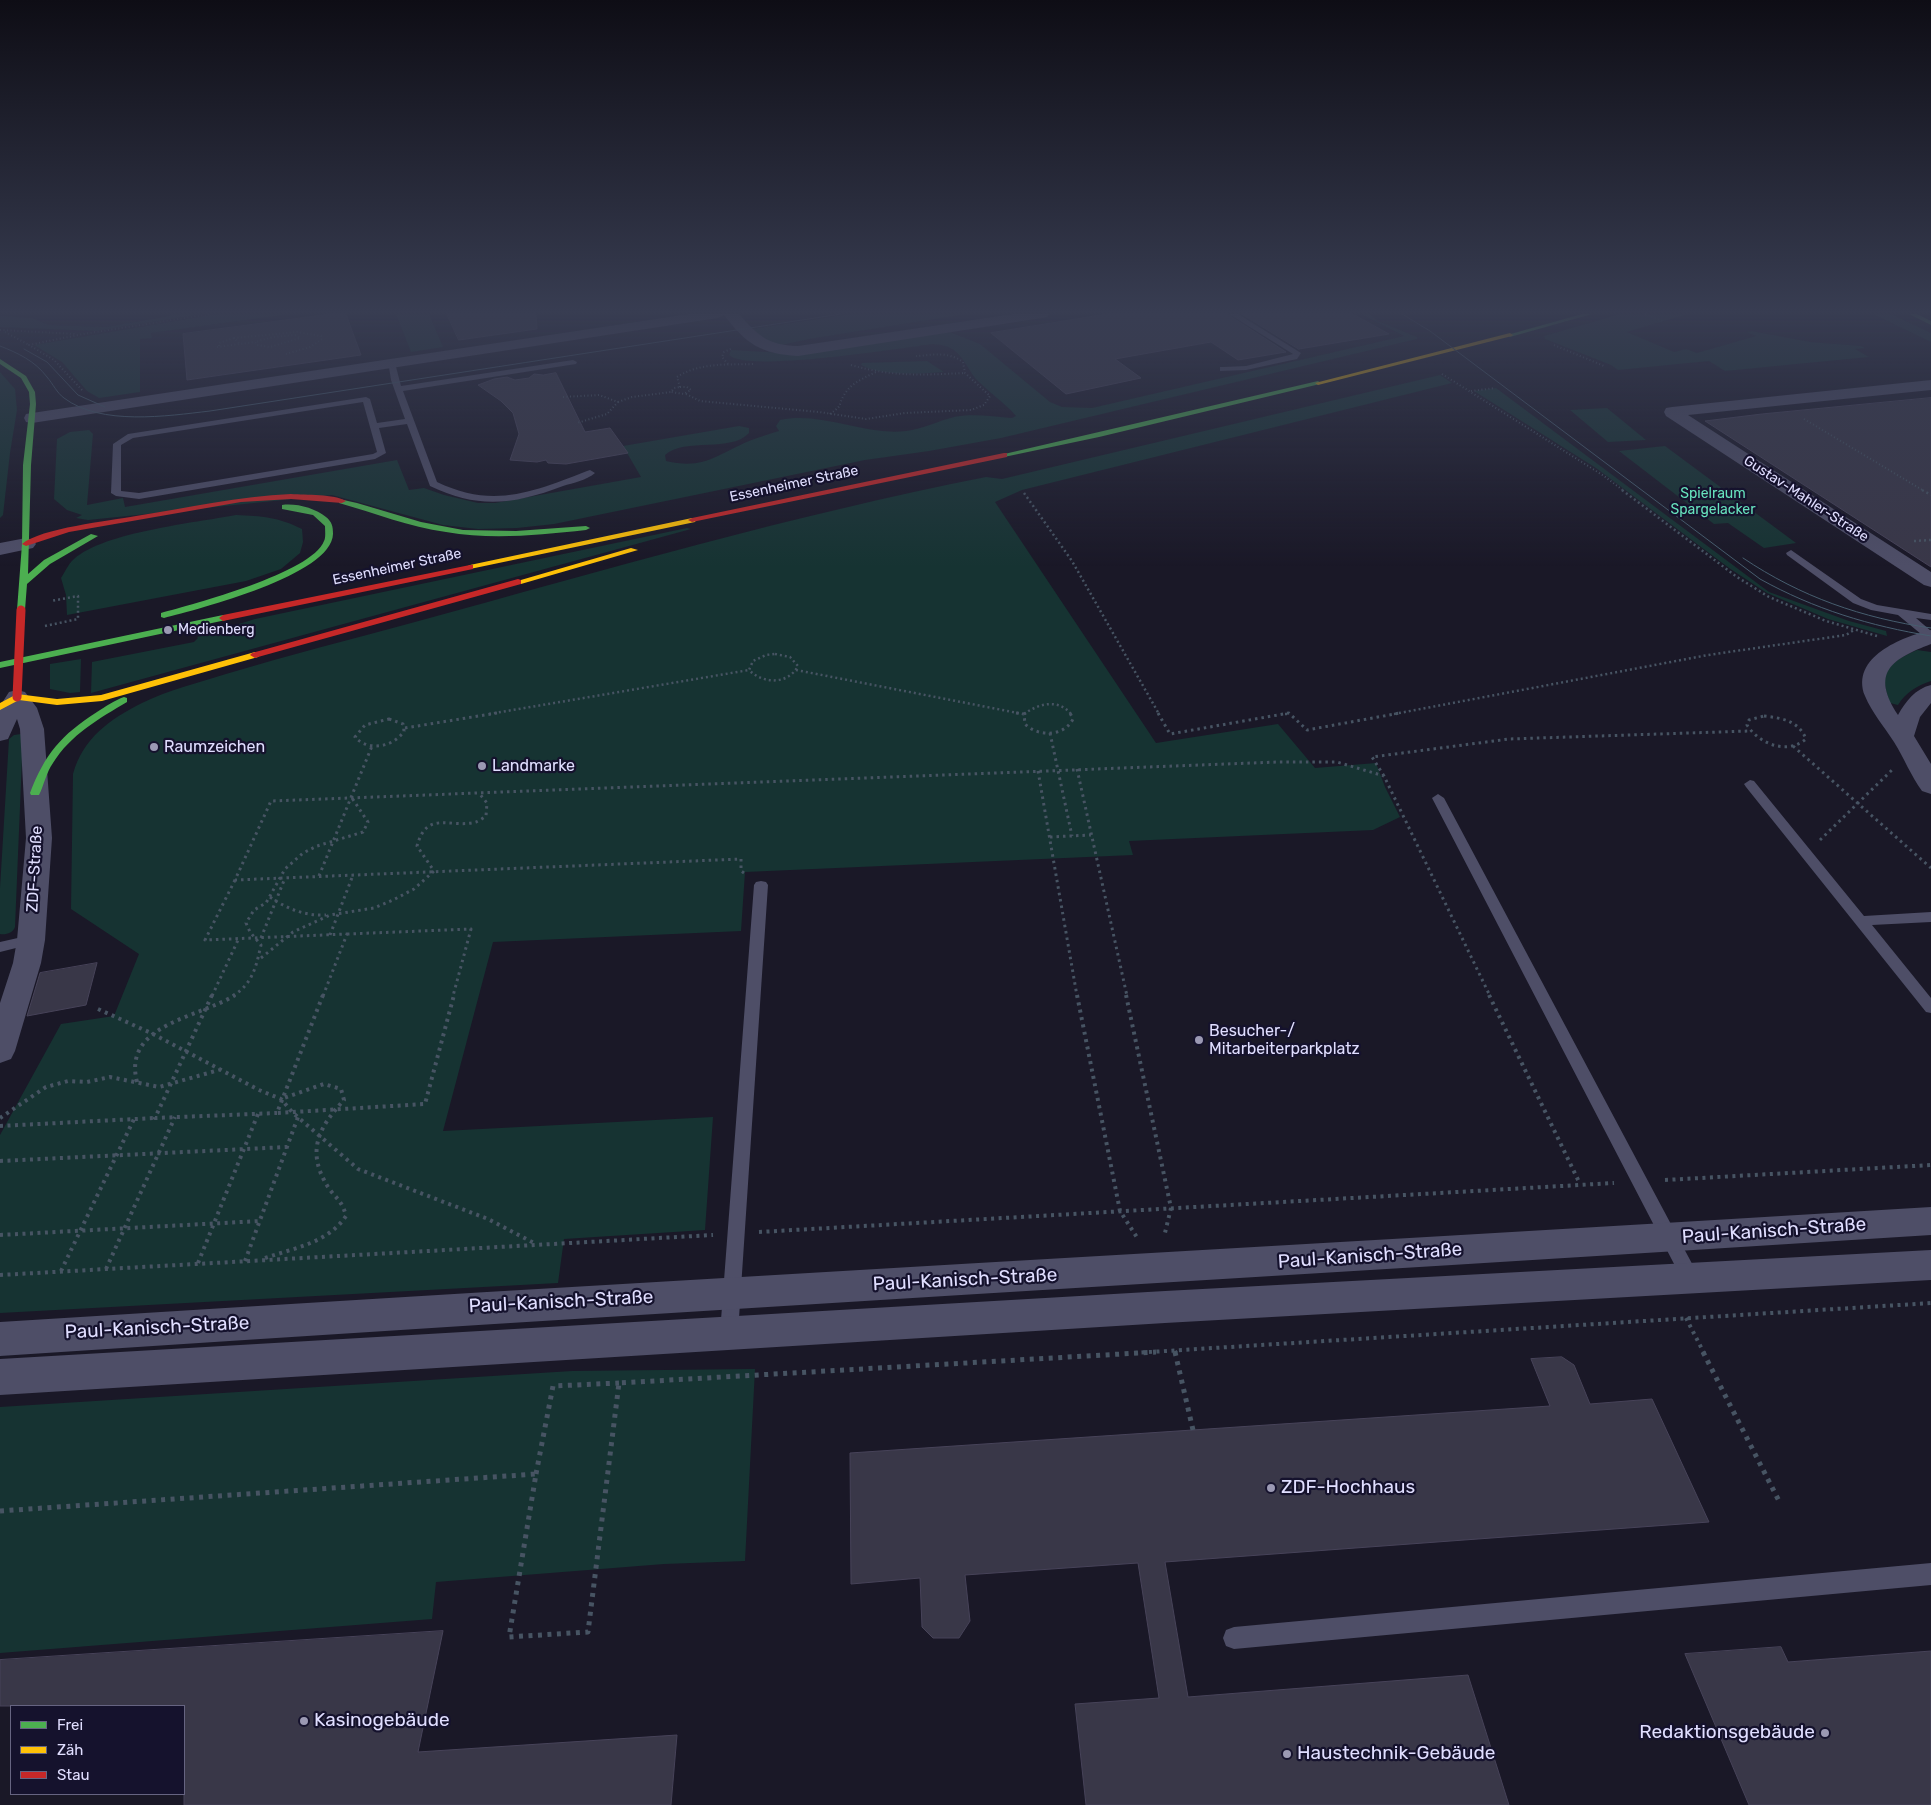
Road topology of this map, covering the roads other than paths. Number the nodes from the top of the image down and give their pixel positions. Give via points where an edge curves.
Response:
1 (32, 398) edge
2 (161, 398) edge
3 (401, 398) edge
4 (1210, 398) edge
5 (1253, 398) edge
6 (1810, 398) edge
7 (32, 418) junction
8 (410, 421) junction
9 (376, 426) junction
10 (915, 462) dead end
11 (590, 473) dead end
12 (837, 491) junction
13 (54, 520) dead end
14 (100, 524) junction
15 (706, 529) dead end
16 (94, 536) junction
17 (26, 544) junction
18 (498, 546) dead end
19 (648, 546) dead end
20 (0, 549) edge
21 (1791, 553) dead end
22 (1931, 581) edge
23 (23, 583) junction
24 (273, 593) dead end
25 (1902, 613) junction
26 (1931, 631) edge
27 (29, 644) dead end
28 (10, 648) dead end
29 (0, 664) edge
30 (161, 682) junction
31 (1931, 692) edge
32 (8, 702) edge
33 (0, 734) edge
34 (1902, 736) junction
35 (1925, 777) edge
36 (1750, 784) dead end
37 (35, 793) junction
38 (1438, 798) dead end
39 (761, 885) road end
40 (1931, 917) edge
41 (1860, 921) junction
42 (31, 940) junction
43 (0, 947) edge
44 (1931, 1008) edge
45 (0, 1051) edge
46 (1931, 1221) edge
47 (1668, 1238) junction
48 (1931, 1265) edge
49 (1691, 1279) junction
50 (732, 1293) junction
51 (730, 1333) junction
52 (6, 1337) edge
53 (0, 1377) edge
54 (1931, 1574) edge
55 (1234, 1638) dead end

1 - 7 main road
2 - 7 street
3 - 8 lane
4 - 10 main road
5 - 12 main road, Essenheimer Straße
6 - 22 street, Gustav-Mahler-Straße via 1672,412
7 - 17 main road via 27,465 30,514
8 - 9 lane
8 - 11 lane via 434,484 459,495 480,499 519,498
9 - 9 lane via 382,453 375,456 140,496 116,493 117,444 130,436 366,399
12 - 15 main road
12 - 29 main road, Essenheimer Straße
13 - 14 main road
14 - 17 main road via 52,532
14 - 18 main road via 255,498 307,496 352,503 446,530 483,534 591,527
16 - 17 main road
16 - 23 main road via 48,561
16 - 24 main road via 255,506 312,512 330,526 331,535 316,558 258,586 156,617
17 - 20 street
17 - 23 main road
19 - 30 main road
21 - 25 lane via 1856,601
23 - 32 main road, bridge
25 - 26 lane
25 - 26 lane
26 - 34 street via 1884,657 1874,674 1873,686 1878,700
27 - 28 main road
30 - 32 main road via 87,701
30 - 37 main road via 104,711 70,736 52,757
31 - 34 street via 1918,702
32 - 33 street
32 - 37 street, ZDF-Straße via 25,708 32,729
34 - 35 street
36 - 41 lane
37 - 42 street, ZDF-Straße via 39,838
38 - 47 lane
39 - 50 lane
40 - 41 lane
41 - 44 lane
42 - 43 lane
42 - 45 street, ZDF-Straße
46 - 47 street, Paul-Kanisch-Straße
47 - 49 lane
47 - 50 street, Paul-Kanisch-Straße
48 - 49 street
49 - 51 street
50 - 51 lane
50 - 52 street, Paul-Kanisch-Straße
51 - 53 street
54 - 55 lane

